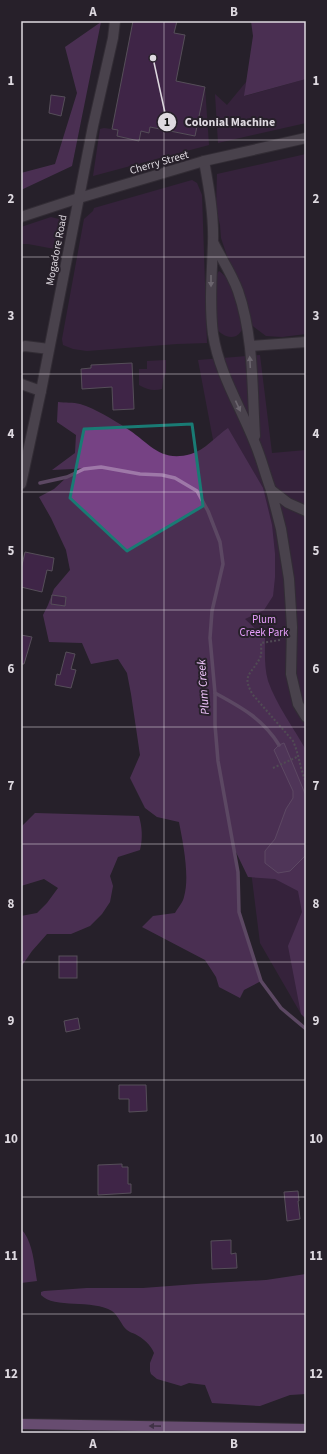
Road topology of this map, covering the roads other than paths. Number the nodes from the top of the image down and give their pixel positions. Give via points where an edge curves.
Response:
1 (115, 21) edge
2 (306, 138) edge
3 (204, 161) junction
4 (79, 198) junction
5 (21, 217) edge
6 (213, 242) junction
7 (306, 342) edge
8 (250, 346) junction
9 (21, 347) edge
10 (49, 349) junction
11 (21, 384) edge
12 (41, 391) junction
13 (255, 443) junction
14 (21, 484) edge
15 (271, 490) junction
16 (306, 512) edge
17 (306, 717) edge
18 (21, 1424) edge
19 (306, 1428) edge

1 - 4 street, Mogadore Road
2 - 3 street, Cherry Street
3 - 4 street, Cherry Street
3 - 6 street via 210,193
4 - 5 street, Cherry Street
4 - 10 street, Mogadore Road
6 - 8 street via 238,290
6 -> 13 street via 212,316 218,360
7 - 8 street
13 -> 8 street
9 - 10 street
10 - 12 street, Mogadore Road
11 - 12 street
12 - 14 street, Mogadore Road
13 - 15 street
15 - 16 street
15 - 17 street via 281,529 289,579 291,674 298,704
19 -> 18 main road

